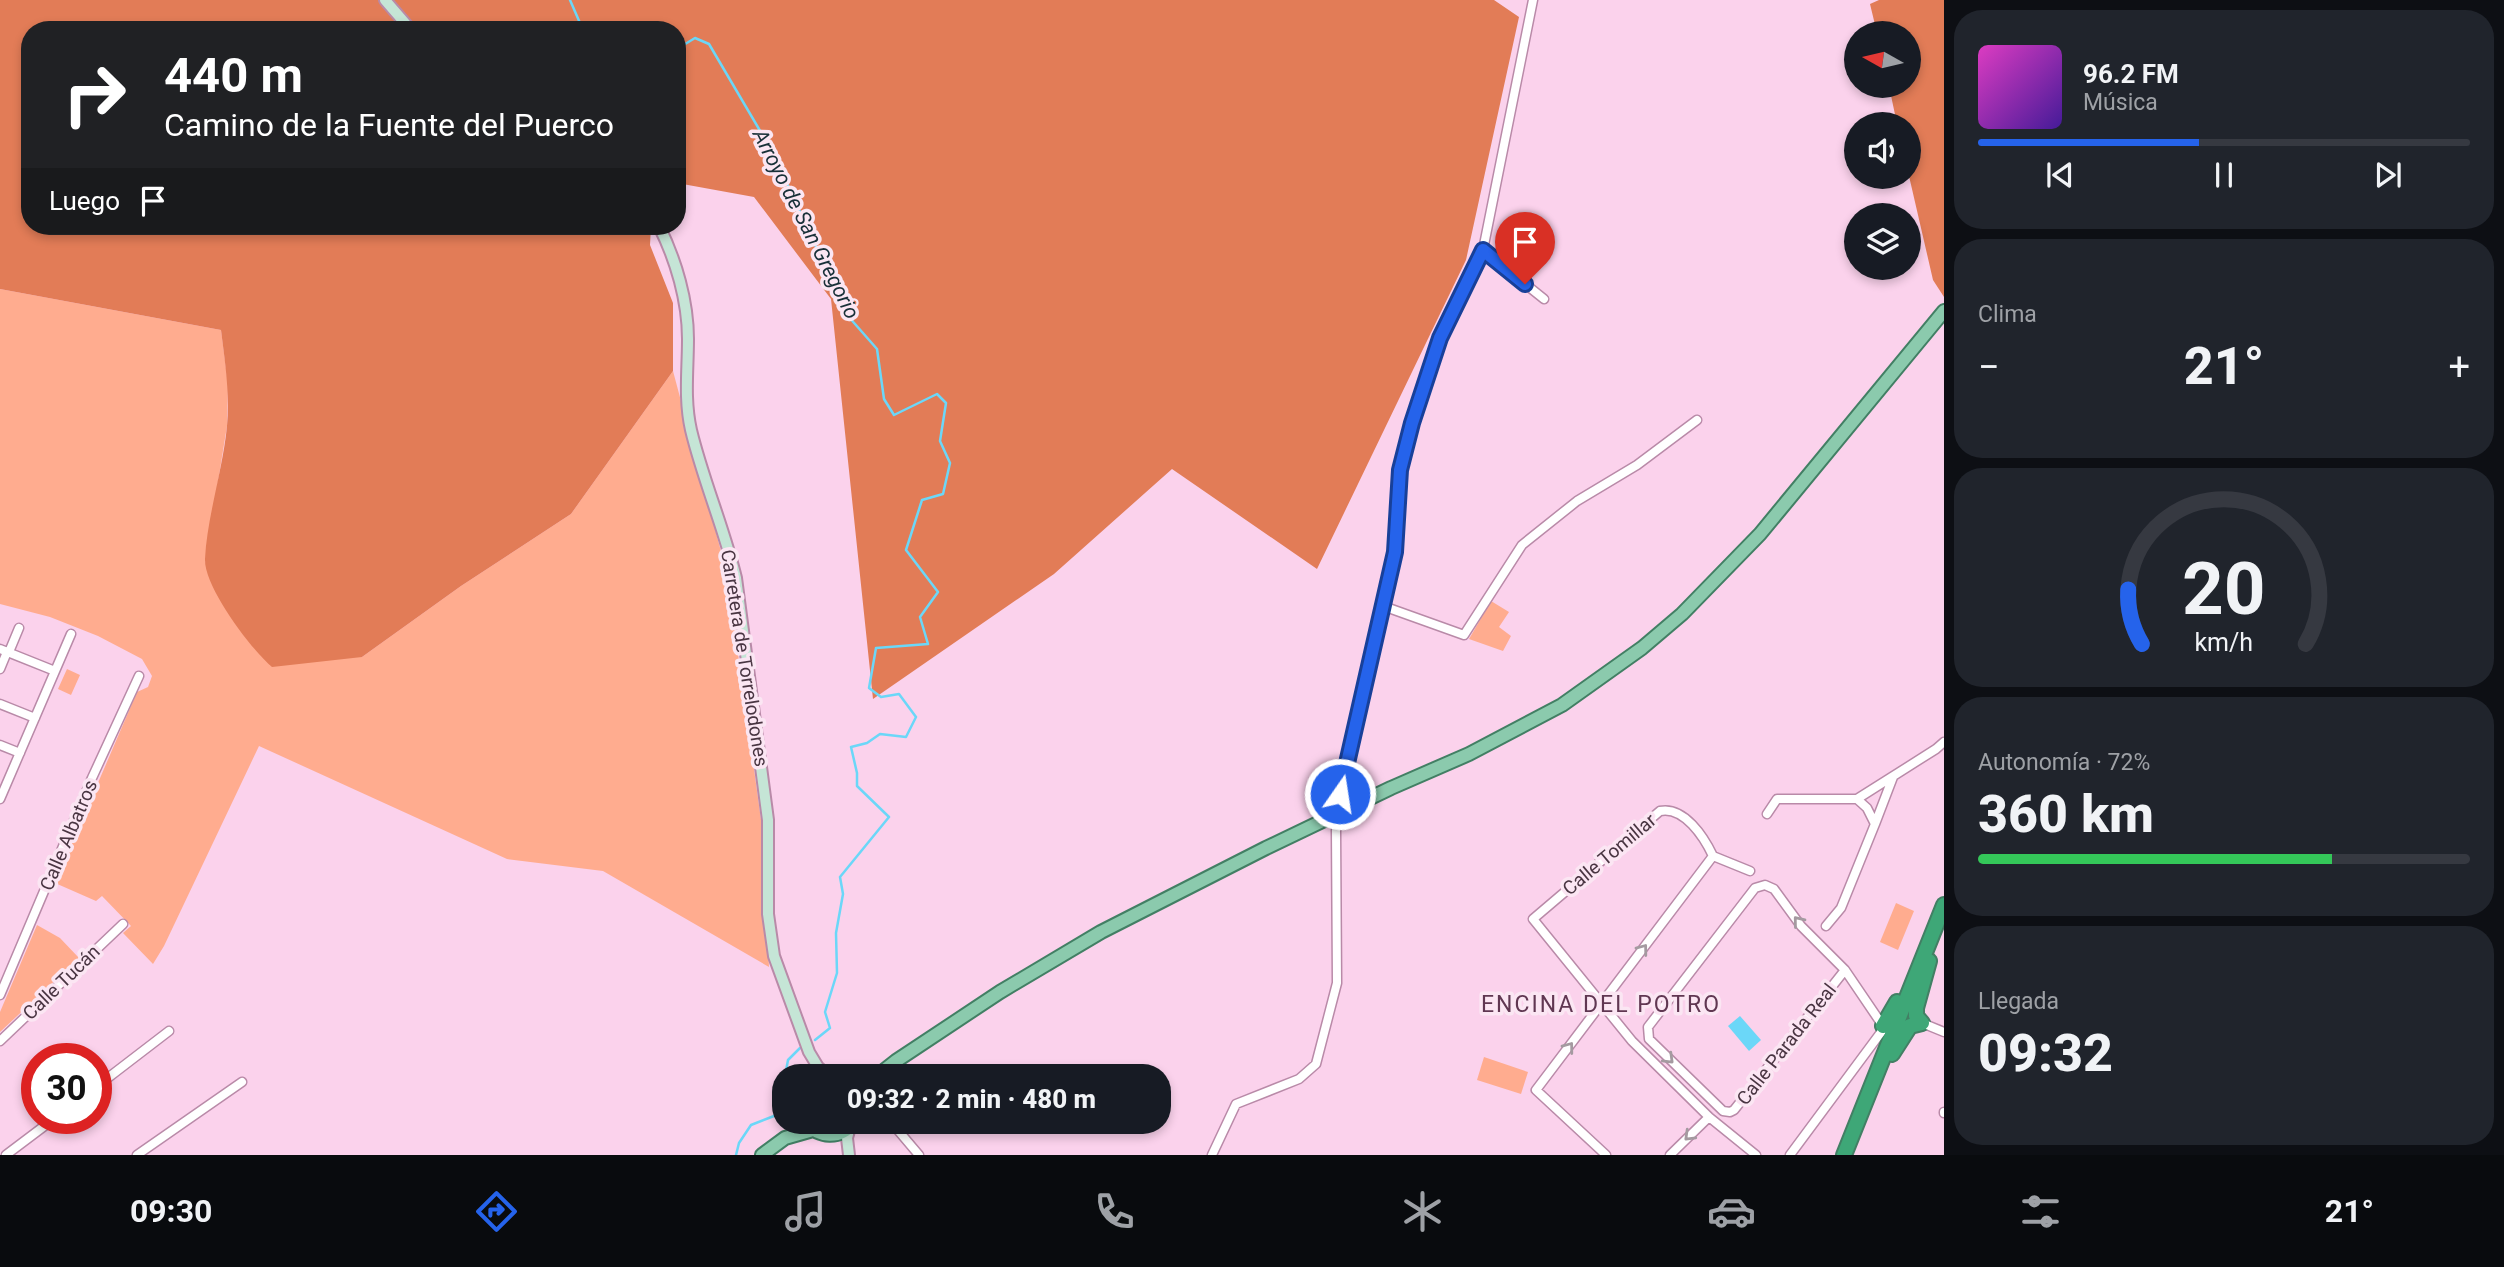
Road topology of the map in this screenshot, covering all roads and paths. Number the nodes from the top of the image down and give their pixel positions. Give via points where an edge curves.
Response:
1 (385, 0) edge
2 (1533, 0) edge
3 (403, 21) edge
4 (662, 235) edge
5 (1483, 250) junction
6 (1544, 299) dead end
7 (1944, 311) edge
8 (1697, 420) dead end
9 (1383, 606) junction
10 (19, 628) dead end
11 (71, 634) dead end
12 (5, 651) edge
13 (0, 669) edge
14 (55, 671) junction
15 (139, 676) dead end
16 (0, 704) edge
17 (35, 718) junction
18 (1944, 742) edge
19 (0, 745) edge
20 (20, 753) junction
21 (1893, 777) junction
22 (2, 787) edge
23 (1340, 794) dead end
24 (0, 799) edge
25 (1857, 799) junction
26 (1767, 814) dead end
27 (1875, 824) junction
28 (1336, 830) dead end
29 (1713, 856) junction
30 (1751, 871) dead end
31 (1944, 905) edge
32 (123, 924) dead end
33 (1944, 925) edge
34 (1826, 926) dead end
35 (1929, 961) junction
36 (1845, 970) junction
37 (1913, 982) junction
38 (0, 995) edge
39 (1602, 1003) junction
40 (1922, 1023) junction
41 (1883, 1026) junction
42 (170, 1031) dead end
43 (1944, 1032) edge
44 (0, 1041) edge
45 (809, 1052) junction
46 (1892, 1054) junction
47 (810, 1064) edge
48 (816, 1064) edge
49 (894, 1064) edge
50 (112, 1075) edge
51 (242, 1082) dead end
52 (1709, 1116) junction
53 (34, 1134) edge
54 (788, 1134) edge
55 (793, 1134) edge
56 (834, 1134) edge
57 (848, 1134) edge
58 (901, 1134) edge
59 (829, 1135) joint
60 (785, 1138) junction
61 (6, 1155) edge
62 (137, 1155) edge
63 (762, 1155) edge
64 (847, 1155) edge
65 (919, 1155) edge
66 (1212, 1155) edge
67 (1606, 1155) edge
68 (1670, 1155) edge
69 (1756, 1155) edge
70 (1790, 1155) edge
71 (1844, 1155) edge
72 (1852, 1155) edge

1 - 3 main road
2 - 5 street
4 - 45 main road, Carretera de Torrelodones via 686,308 685,380 691,431 736,578 768,820 768,914 774,956
5 - 6 street
5 - 9 street via 1440,338 1412,423 1400,470 1395,552
7 - 49 main road via 1760,534 1642,648 1562,705 1469,754 1266,848 1101,932 1000,992
8 - 9 street via 1637,465 1577,501 1522,545 1464,635
9 - 23 street
10 - 12 street
11 - 14 street
12 - 13 street
12 - 14 street
14 - 17 street
15 - 38 street, Calle Albatros
16 - 17 street
17 - 20 street
18 - 21 street
19 - 20 street
20 - 22 street
21 - 25 street
21 - 27 street
22 - 24 street
25 - 26 street via 1777,799
25 - 27 street
27 - 34 street via 1841,908
28 - 66 street via 1337,983 1316,1064 1299,1079 1236,1104
29 - 30 street
39 -> 29 street
29 - 39 street, Calle Tomillar via 1704,836 1678,814 1660,811 1533,919
31 - 37 highway
32 - 44 street, Calle Tucán
33 - 35 highway
35 - 40 highway via 1916,1008
35 - 46 highway
36 -> 36 street, Calle Parada Real via 1801,926 1774,889 1765,885 1755,888 1648,1027 1649,1039 1723,1111 1730,1112
36 - 41 street, Calle Parada Real
37 - 41 highway
37 - 71 highway
39 - 52 street via 1632,1041
67 -> 39 street via 1536,1090
40 - 43 street
40 - 46 highway via 1910,1027
41 - 70 street
42 - 50 street
45 - 47 main road, Carretera de Torrelodones
45 - 48 main road, Carretera de Torrelodones
46 - 72 highway
51 - 62 street
52 -> 68 street
52 - 69 street
53 - 61 street
54 - 60 main road
55 - 60 main road
56 - 59 main road
57 - 64 main road
58 - 65 street
59 - 64 main road
60 - 63 main road

